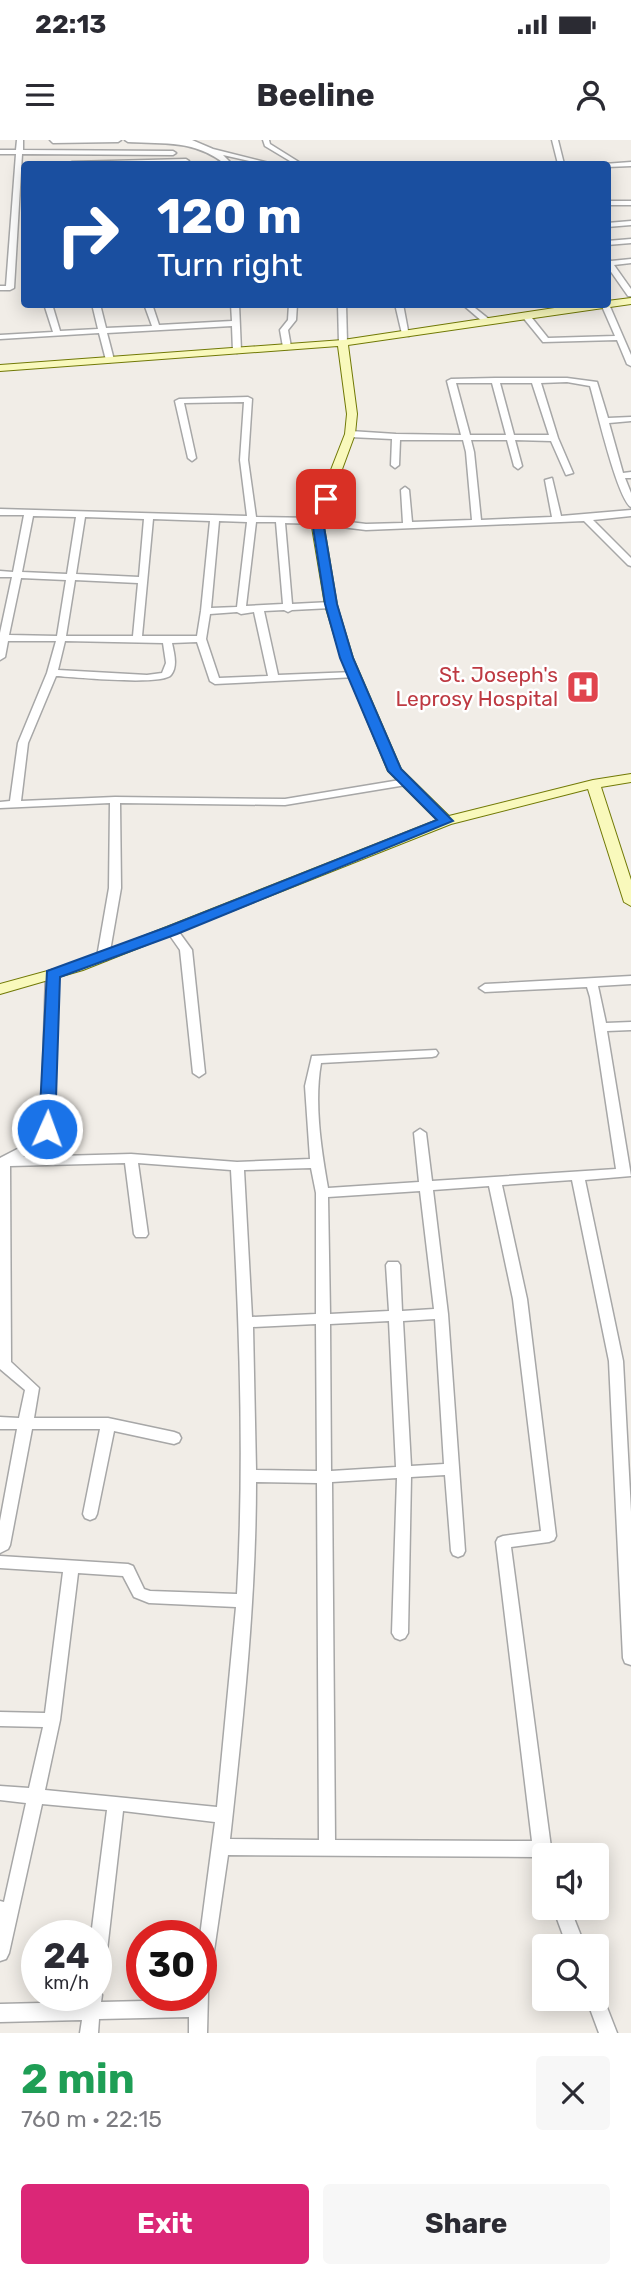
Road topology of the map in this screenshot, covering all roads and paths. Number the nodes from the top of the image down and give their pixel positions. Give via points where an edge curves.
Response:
1 (20, 140) edge
2 (53, 140) edge
3 (123, 140) edge
4 (266, 140) edge
5 (555, 140) edge
6 (190, 141) edge
7 (212, 151) junction
8 (0, 152) edge
9 (19, 152) junction
10 (48, 152) junction
11 (118, 152) junction
12 (173, 153) dead end
13 (47, 161) edge
14 (225, 161) edge
15 (257, 161) edge
16 (293, 161) edge
17 (561, 161) edge
18 (631, 164) edge
19 (611, 165) edge
20 (611, 203) edge
21 (631, 203) edge
22 (631, 223) edge
23 (611, 225) edge
24 (631, 241) edge
25 (611, 243) edge
26 (631, 261) edge
27 (611, 262) edge
28 (611, 266) edge
29 (0, 288) edge
30 (631, 294) edge
31 (631, 301) edge
32 (611, 303) edge
33 (49, 308) edge
34 (97, 308) edge
35 (149, 308) edge
36 (235, 308) edge
37 (293, 308) edge
38 (342, 308) edge
39 (400, 308) edge
40 (470, 308) edge
41 (576, 308) edge
42 (607, 308) edge
43 (525, 315) junction
44 (486, 320) junction
45 (237, 323) junction
46 (156, 327) junction
47 (104, 329) junction
48 (57, 333) junction
49 (406, 334) junction
50 (0, 337) edge
51 (620, 338) junction
52 (343, 343) junction
53 (287, 347) junction
54 (237, 351) junction
55 (110, 360) junction
56 (631, 364) edge
57 (0, 368) edge
58 (495, 380) junction
59 (536, 381) junction
60 (631, 419) edge
61 (603, 421) junction
62 (350, 434) junction
63 (465, 436) junction
64 (510, 436) junction
65 (396, 437) junction
66 (554, 438) junction
67 (192, 458) dead end
68 (395, 465) dead end
69 (518, 466) dead end
70 (569, 473) dead end
71 (631, 475) edge
72 (620, 476) junction
73 (549, 480) dead end
74 (405, 490) dead end
75 (631, 504) edge
76 (0, 512) edge
77 (631, 513) edge
78 (29, 514) junction
79 (81, 514) junction
80 (149, 515) junction
81 (586, 518) junction
82 (215, 520) junction
83 (252, 520) junction
84 (557, 520) junction
85 (279, 521) junction
86 (317, 521) junction
87 (477, 523) junction
88 (408, 526) junction
89 (631, 563) edge
90 (0, 574) edge
91 (17, 574) junction
92 (72, 578) junction
93 (144, 580) junction
94 (331, 604) junction
95 (288, 608) junction
96 (206, 611) junction
97 (241, 611) junction
98 (259, 611) junction
99 (1, 638) edge
100 (137, 639) junction
101 (201, 639) junction
102 (61, 640) junction
103 (167, 640) junction
104 (0, 657) edge
105 (52, 674) junction
106 (354, 675) junction
107 (274, 679) junction
108 (631, 776) edge
109 (406, 782) junction
110 (593, 784) junction
111 (115, 800) junction
112 (15, 804) junction
113 (0, 805) edge
114 (446, 821) junction
115 (631, 902) edge
116 (172, 930) junction
117 (103, 957) junction
118 (52, 974) junction
119 (631, 980) edge
120 (592, 983) junction
121 (485, 988) dead end
122 (0, 989) edge
123 (631, 1026) edge
124 (600, 1027) junction
125 (432, 1053) dead end
126 (199, 1073) dead end
127 (420, 1133) dead end
128 (131, 1158) junction
129 (2, 1162) edge
130 (317, 1163) junction
131 (237, 1166) junction
132 (627, 1173) edge
133 (578, 1177) junction
134 (495, 1182) junction
135 (428, 1186) junction
136 (322, 1193) junction
137 (141, 1234) dead end
138 (393, 1265) dead end
139 (442, 1314) junction
140 (396, 1317) junction
141 (324, 1320) junction
142 (247, 1322) junction
143 (0, 1423) edge
144 (26, 1424) junction
145 (108, 1424) junction
146 (174, 1438) dead end
147 (452, 1469) junction
148 (404, 1472) junction
149 (247, 1476) junction
150 (324, 1477) junction
151 (90, 1514) dead end
152 (0, 1547) edge
153 (458, 1551) dead end
154 (0, 1562) edge
155 (71, 1568) junction
156 (244, 1601) junction
157 (400, 1633) dead end
158 (631, 1658) edge
159 (0, 1719) edge
160 (52, 1720) junction
161 (0, 1793) edge
162 (37, 1796) junction
163 (116, 1803) junction
164 (223, 1815) junction
165 (542, 1843) edge
166 (221, 1847) junction
167 (327, 1847) junction
168 (532, 1853) edge
169 (6, 1910) edge
170 (102, 1920) edge
171 (211, 1920) edge
172 (0, 1954) edge
173 (21, 2011) edge
174 (91, 2011) edge
175 (199, 2011) edge
176 (600, 2011) edge
177 (0, 2013) edge
178 (89, 2033) edge
179 (198, 2033) edge
180 (608, 2033) edge

1 - 9 street
2 - 3 street
2 - 10 street
3 - 6 street
3 - 11 street
4 - 16 street
5 - 17 street
6 - 7 street
7 - 14 street
7 - 15 street
8 - 9 street
9 - 10 street
9 - 29 street via 12,276 10,288
10 - 11 street
10 - 13 street
11 - 12 street
18 - 19 street
20 - 21 street
22 - 23 street
24 - 25 street
26 - 27 street
28 - 30 street
31 - 32 street
33 - 48 street
34 - 47 street
35 - 46 street
36 - 45 street
37 - 53 street via 292,320 284,330
38 - 52 street
39 - 49 street
40 - 44 street
41 - 43 street
42 - 51 street
43 - 44 street
43 - 51 street via 546,340
44 - 49 street
45 - 46 street
45 - 54 street
46 - 47 street
47 - 48 street
47 - 55 street
48 - 50 street
49 - 52 street
51 - 56 street
52 - 53 street
52 - 62 street via 352,414
53 - 54 street
54 - 55 street
55 - 57 street
58 - 59 street
58 - 63 street via 451,381
58 - 64 street
59 - 61 street via 585,380 594,384
59 - 66 street
60 - 61 street
61 - 72 street
62 - 65 street
62 - 86 street
63 - 64 street
63 - 65 street
63 - 87 street
64 - 66 street
64 - 69 street
65 - 68 street
66 - 70 street
67 - 83 street via 178,401 248,399 244,460
71 - 72 street
72 - 75 street
73 - 84 street
74 - 88 street
76 - 78 street
77 - 81 street
78 - 79 street
78 - 91 street
79 - 80 street
79 - 92 street
80 - 82 street
80 - 93 street
81 - 84 street
81 - 89 street
82 - 83 street
82 - 96 street
83 - 85 street
83 - 97 street
84 - 87 street
85 - 86 street
85 - 95 street
86 - 88 street
86 - 94 street
87 - 88 street
90 - 91 street
91 - 92 street
91 - 99 street
92 - 93 street
92 - 102 street
93 - 100 street
94 - 95 street
94 - 106 street
95 - 98 street
96 - 97 street
96 - 101 street
97 - 98 street
98 - 107 street
99 - 102 street
99 - 104 street
100 - 102 street
100 - 103 street
101 - 103 street
101 - 107 street via 215,681
102 - 105 street
103 - 105 street via 171,663 166,674 147,678
105 - 112 street via 23,743
106 - 107 street
106 - 109 street via 395,771
108 - 110 street
109 - 111 street via 285,802
109 - 114 street
110 - 114 street
110 - 115 street
111 - 112 street
111 - 117 street via 115,888
112 - 113 street
114 - 116 street
116 - 117 street
116 - 126 street via 186,950
117 - 118 street
118 - 122 street
118 - 129 street via 47,1129 29,1148
119 - 120 street
120 - 121 street
120 - 124 street
123 - 124 street
124 - 132 street
125 - 130 street via 316,1059 310,1086
127 - 135 street
128 - 129 street
128 - 131 street
128 - 137 street
129 - 144 street via 4,1364 32,1388
130 - 131 street
130 - 136 street
131 - 142 street
132 - 133 street
133 - 134 street
133 - 158 street via 616,1360
134 - 135 street
134 - 165 street via 520,1298 549,1536 503,1542
135 - 136 street
135 - 139 street
136 - 141 street
138 - 140 street
139 - 140 street
139 - 147 street
140 - 141 street
140 - 148 street
141 - 142 street
141 - 150 street
142 - 149 street
143 - 144 street
144 - 145 street
144 - 152 street
145 - 146 street
145 - 151 street
147 - 148 street
147 - 153 street
148 - 150 street
148 - 157 street
149 - 150 street
149 - 156 street
150 - 167 street
154 - 155 street
155 - 156 street via 128,1570 139,1593 149,1597
155 - 160 street
156 - 164 street
159 - 160 street
160 - 162 street
161 - 162 street
162 - 163 street
162 - 169 street
163 - 164 street
163 - 170 street
164 - 166 street
166 - 167 street
166 - 171 street
167 - 168 street
169 - 172 street
173 - 177 street
174 - 178 street
175 - 179 street
176 - 180 street

